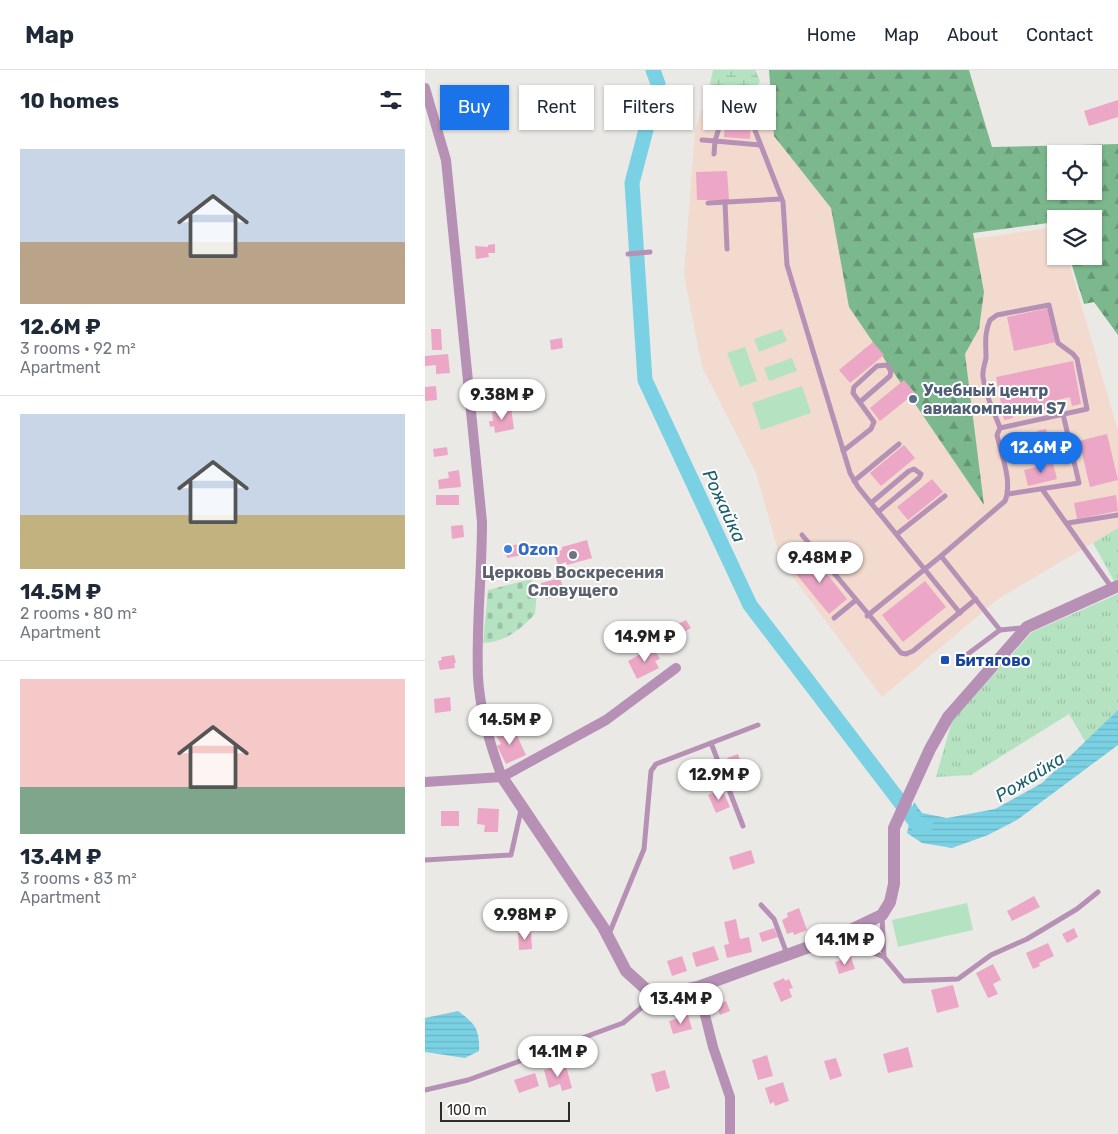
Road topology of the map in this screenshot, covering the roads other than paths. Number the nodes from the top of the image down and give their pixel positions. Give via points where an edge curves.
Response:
1 (425, 88) edge
2 (702, 140) dead end
3 (715, 141) junction
4 (760, 145) junction
5 (714, 154) dead end
6 (781, 199) junction
7 (725, 202) junction
8 (708, 203) dead end
9 (727, 249) dead end
10 (650, 252) dead end
11 (628, 254) dead end
12 (860, 402) junction
13 (1063, 414) junction
14 (1000, 428) junction
15 (899, 444) dead end
16 (843, 451) junction
17 (854, 481) junction
18 (1043, 489) junction
19 (1008, 494) junction
20 (945, 496) dead end
21 (871, 503) junction
22 (878, 512) junction
23 (1118, 515) edge
24 (1068, 523) junction
25 (897, 534) junction
26 (801, 535) dead end
27 (810, 544) junction
28 (941, 556) junction
29 (789, 562) dead end
30 (925, 569) junction
31 (1115, 587) edge
32 (976, 599) junction
33 (856, 600) junction
34 (959, 613) junction
35 (868, 616) junction
36 (834, 618) dead end
37 (1027, 627) junction
38 (1000, 630) junction
39 (957, 662) dead end
40 (676, 668) dead end
41 (758, 724) dead end
42 (711, 743) junction
43 (502, 777) junction
44 (425, 782) edge
45 (522, 807) junction
46 (743, 826) dead end
47 (425, 860) edge
48 (1098, 892) dead end
49 (761, 905) dead end
50 (882, 915) junction
51 (608, 937) junction
52 (835, 938) junction
53 (787, 955) junction
54 (883, 957) junction
55 (698, 987) junction
56 (648, 991) junction
57 (425, 1090) edge
58 (730, 1134) edge

1 - 43 street via 446,160 482,522 478,679 488,739
2 - 3 lane
3 - 4 lane
3 - 4 lane via 722,118 751,120
3 - 5 lane
4 - 6 lane
6 - 7 lane
6 - 16 lane via 787,265
7 - 8 lane
7 - 9 lane
10 - 11 lane
12 - 12 lane via 853,393 855,385 879,365 887,365 890,376
12 - 16 lane via 873,419 873,426
13 - 14 lane
13 - 14 lane via 1087,408 1077,359 1058,343 1049,305 997,315 990,320 986,330 983,372 989,401
13 - 18 lane via 1079,484
14 - 19 lane via 997,435
15 - 17 lane
16 - 17 lane
17 - 21 lane
18 - 19 lane
18 - 24 lane
19 - 28 lane via 1005,501
20 - 25 lane
21 - 22 lane
21 - 22 lane via 909,471 918,470 919,478
22 - 25 lane
23 - 24 lane
24 - 31 lane
25 - 30 lane
26 - 27 lane
27 - 29 lane
27 - 33 lane
28 - 30 lane
28 - 32 lane
30 - 34 lane
30 - 35 lane
31 - 37 street
32 - 34 lane
32 - 38 lane
33 - 35 lane
33 - 36 lane
34 - 35 lane via 906,654 901,653
37 - 38 lane
37 - 50 street via 948,717 909,791 894,828 894,884
38 - 39 lane
40 - 43 street via 606,720
41 - 42 lane
42 - 46 lane
42 - 51 lane via 656,764 651,771 644,849
43 - 44 street
43 - 45 street
45 - 47 lane via 511,855
45 - 51 street
48 - 54 lane via 1077,909 991,955 958,979 904,981
49 - 53 lane via 774,919
50 - 52 street
50 - 54 lane
51 - 56 street via 626,971
52 - 53 street
52 - 54 lane
53 - 55 street
55 - 56 street via 669,993
55 - 58 street via 730,1097
56 - 57 lane via 641,1008 623,1023 468,1080

